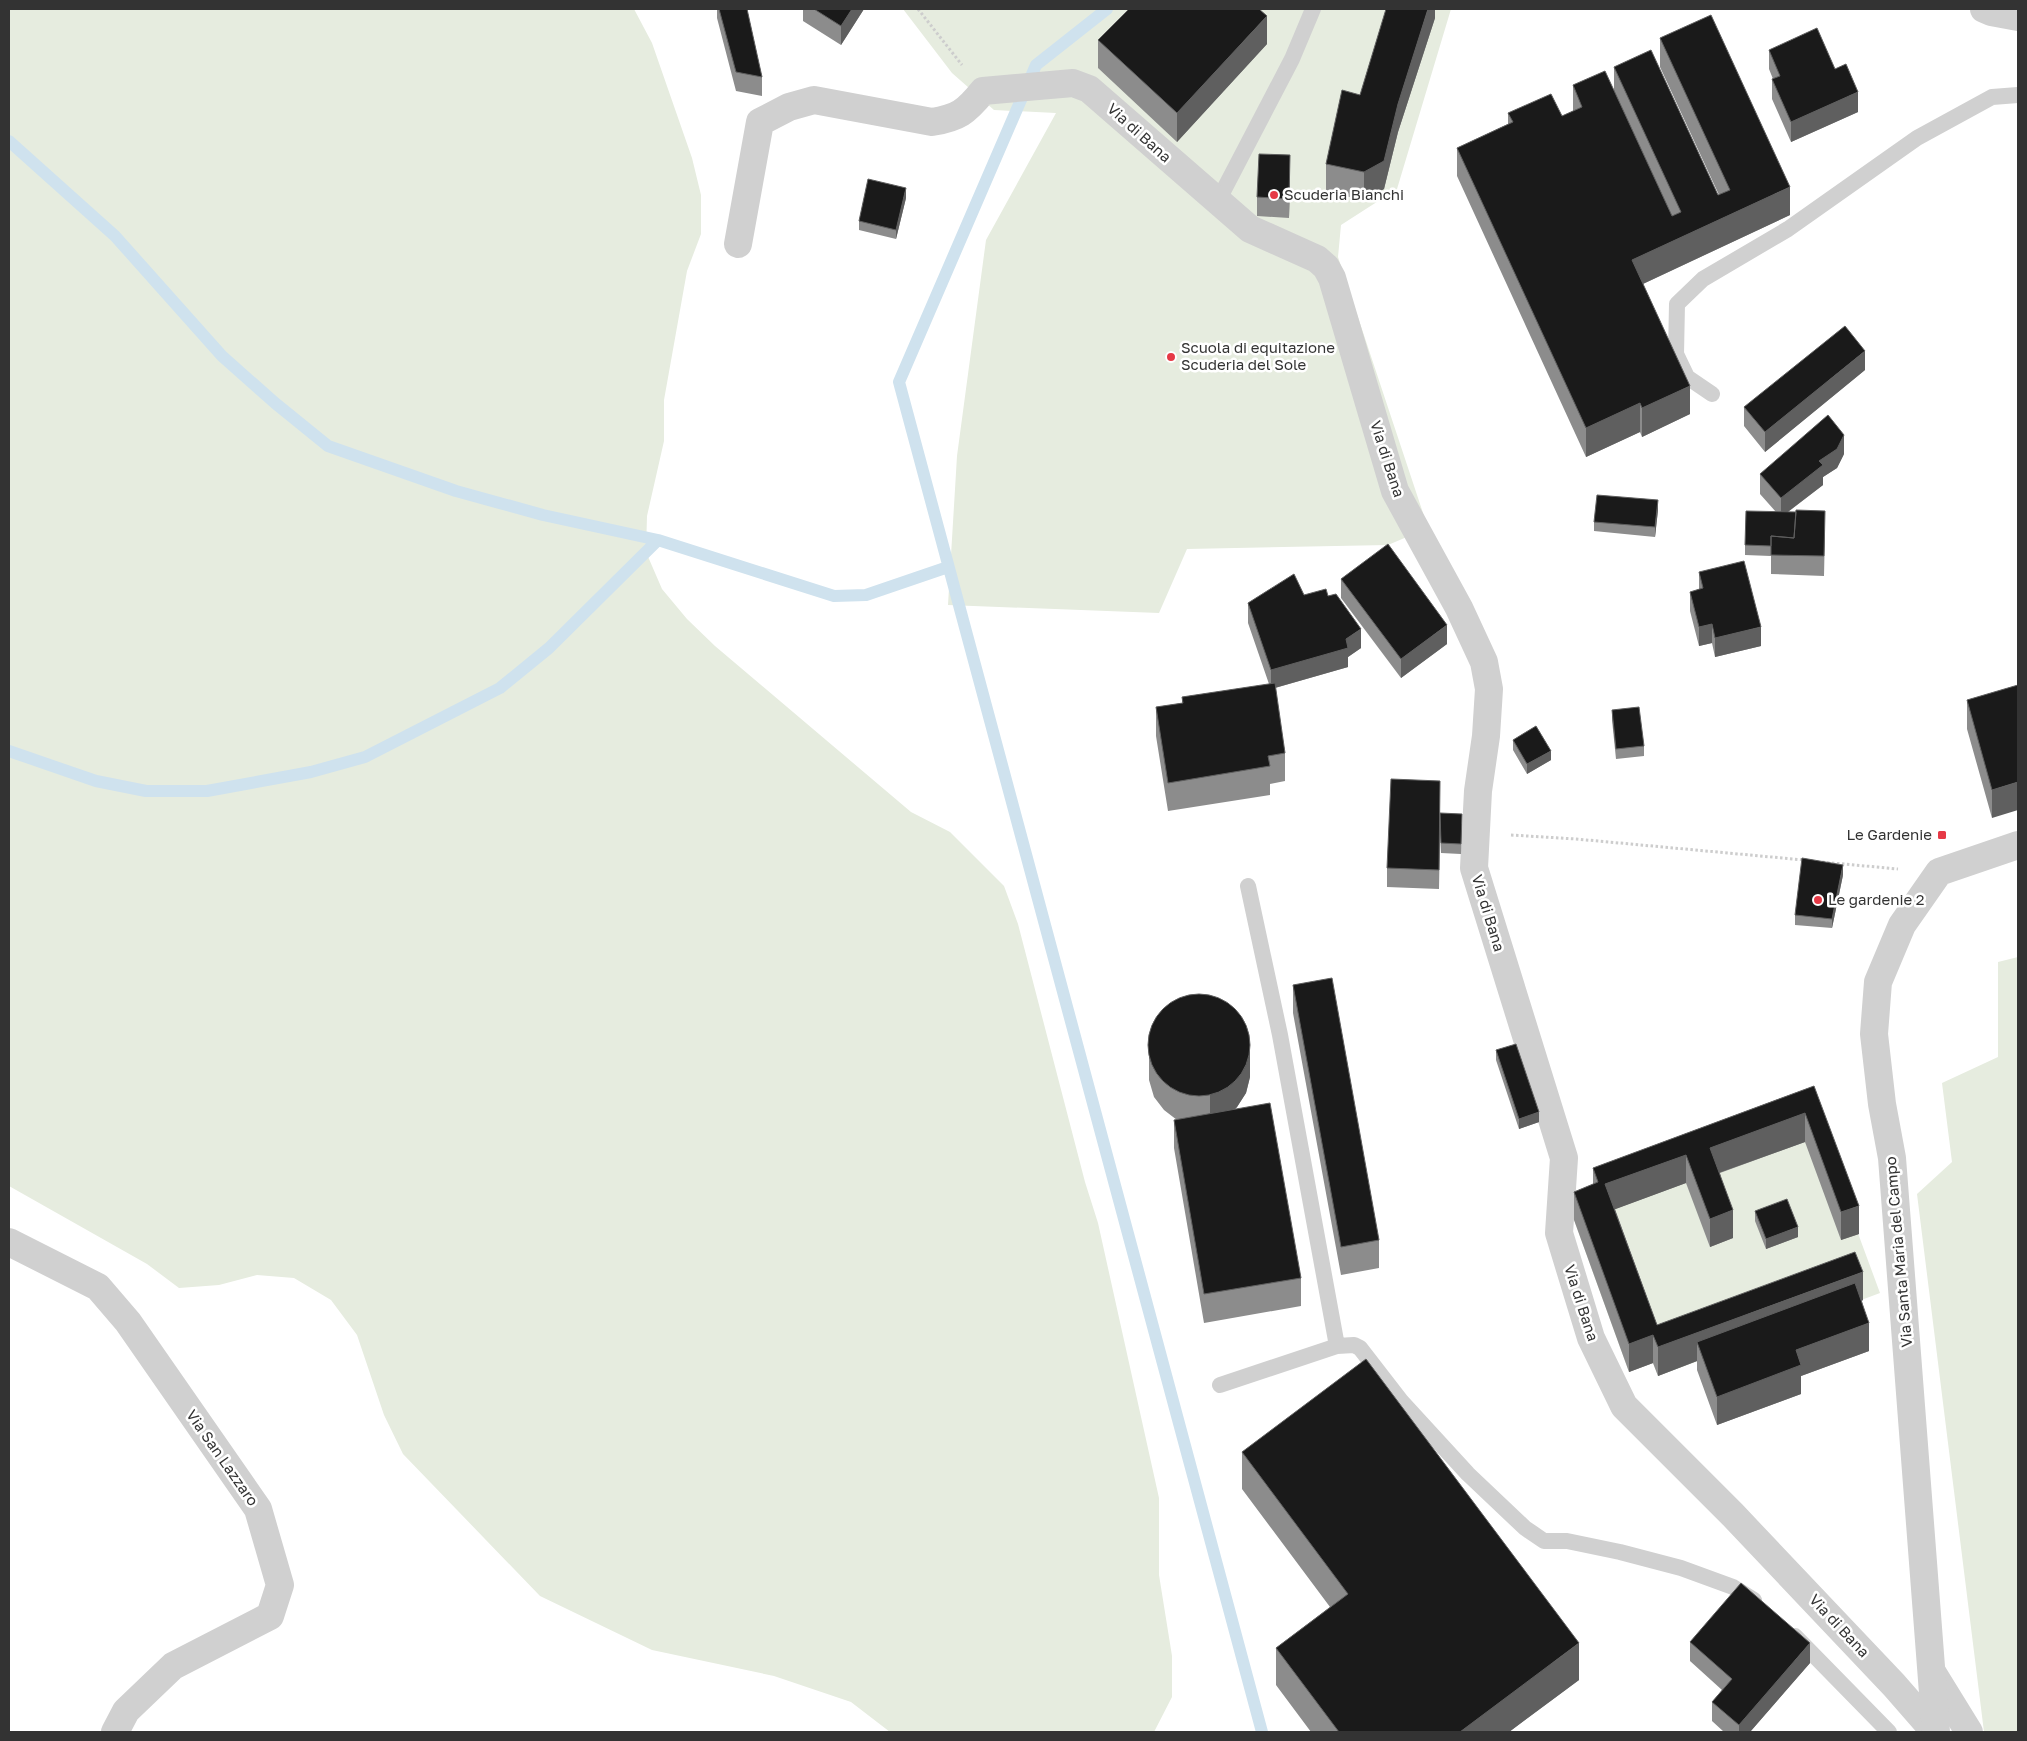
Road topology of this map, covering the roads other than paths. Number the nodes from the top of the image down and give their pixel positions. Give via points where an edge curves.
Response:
1 (1313, 9) edge
2 (1984, 9) edge
3 (2018, 17) edge
4 (2018, 95) edge
5 (1218, 201) junction
6 (738, 244) dead end
7 (1712, 394) dead end
8 (2018, 845) edge
9 (1248, 886) dead end
10 (9, 1242) edge
11 (1337, 1346) junction
12 (1220, 1385) dead end
13 (1768, 1609) edge
14 (1782, 1623) edge
15 (1932, 1672) junction
16 (115, 1732) edge
17 (1889, 1732) edge
18 (1935, 1732) edge
19 (1969, 1732) edge

1 - 5 lane via 1292,59
2 - 3 street
4 - 7 lane via 1992,97 1917,138 1788,229 1703,279 1677,304 1676,354 1686,377
5 - 6 street, Via di Bana via 1089,89 1073,84 983,91 968,110 951,119 932,122 814,100 789,107 760,122
5 - 18 street, Via di Bana via 1250,229 1326,266 1395,492 1459,608 1484,662 1489,690 1474,868 1564,1158 1559,1233 1591,1338 1624,1406 1732,1514
8 - 15 street, Via Santa Maria del Campo via 1939,872 1902,925 1878,982 1874,1034 1892,1158
9 - 11 lane via 1280,1035
10 - 16 street, Via San Lazzaro via 98,1287 128,1322 258,1509 280,1585 270,1616 173,1666 126,1711
11 - 12 lane
11 - 13 lane via 1360,1348 1401,1401 1468,1474 1525,1528 1544,1541 1593,1547 1681,1568 1734,1587
14 - 17 lane
15 - 18 street, Via Santa Maria del Campo
15 - 19 street

